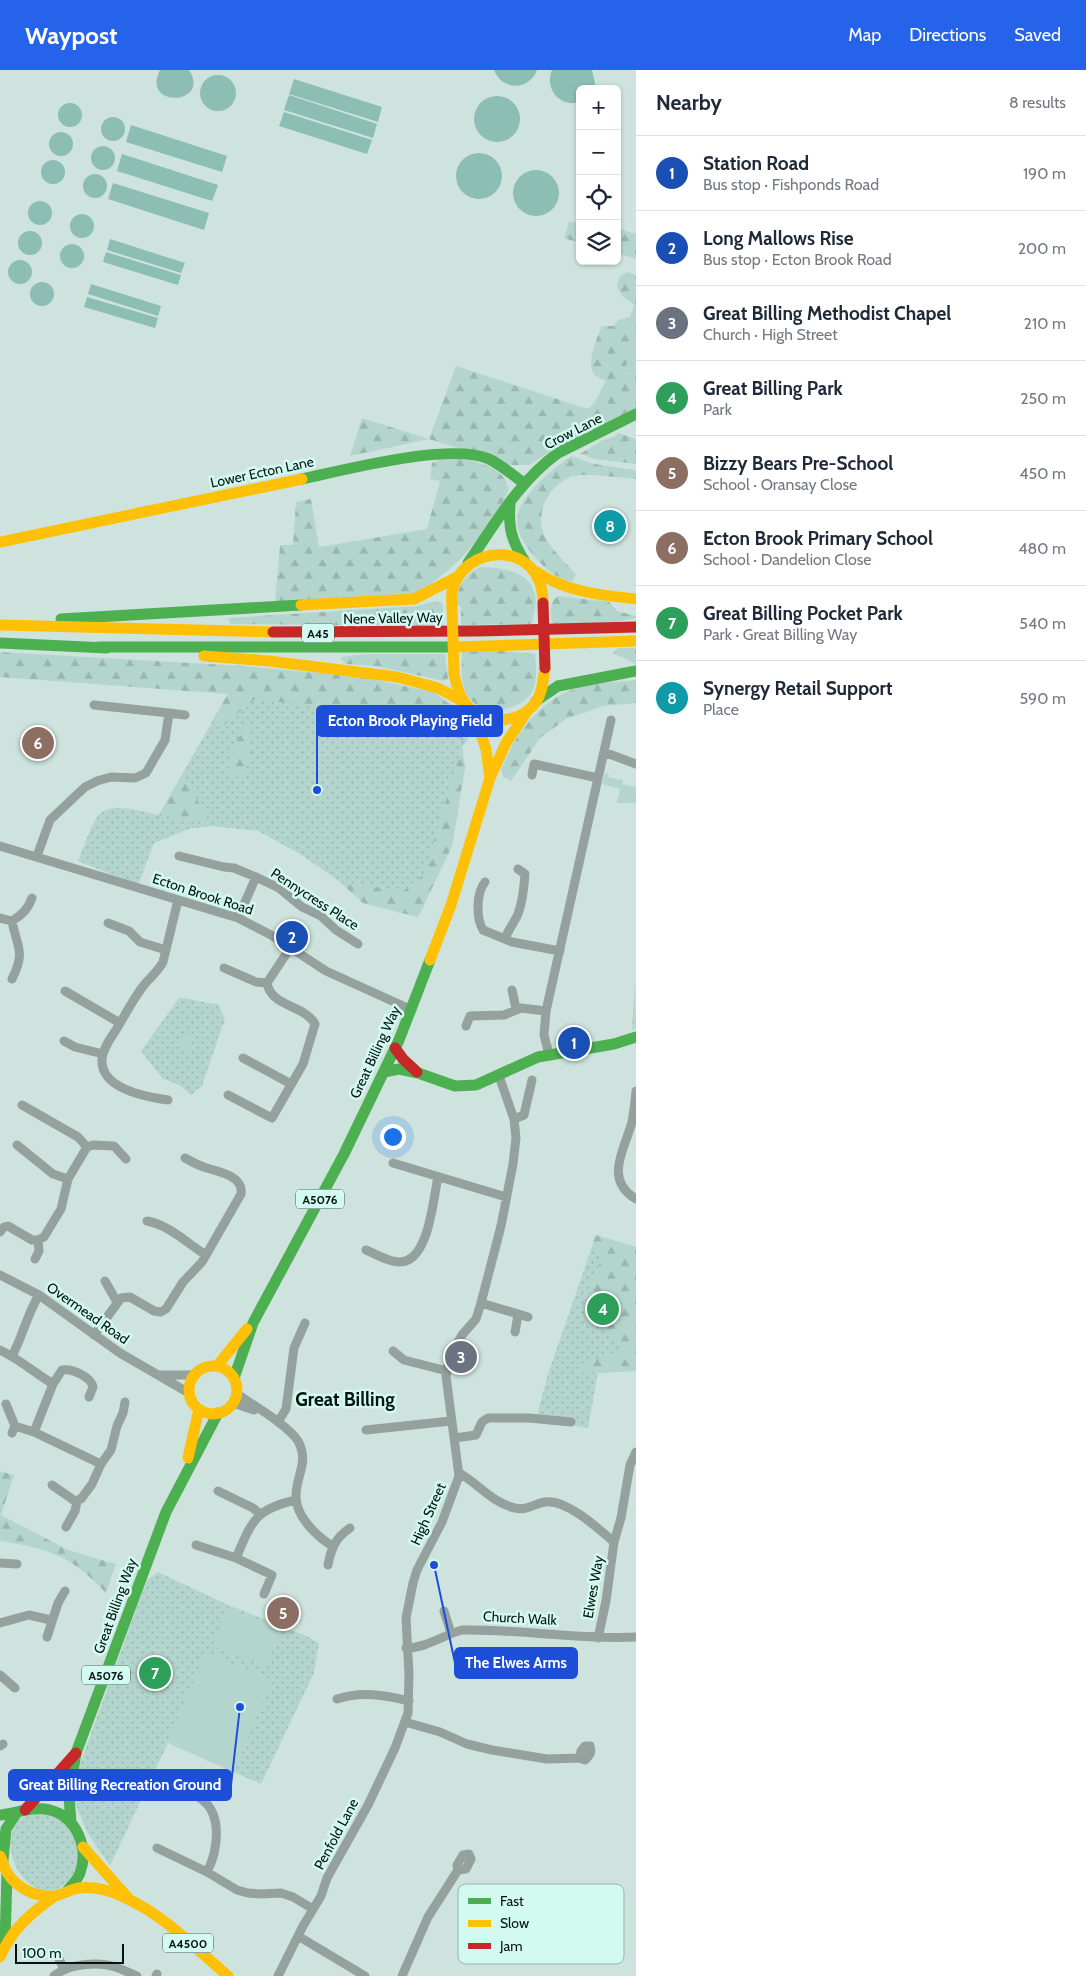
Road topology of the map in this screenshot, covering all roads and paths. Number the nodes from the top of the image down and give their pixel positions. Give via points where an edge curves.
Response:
1 (636, 414) edge
2 (524, 483) junction
3 (510, 504) junction
4 (0, 542) edge
5 (524, 562) junction
6 (468, 564) junction
7 (535, 572) junction
8 (459, 576) junction
9 (636, 599) edge
10 (0, 624) edge
11 (636, 627) edge
12 (636, 641) edge
13 (0, 643) edge
14 (98, 647) junction
15 (636, 671) edge
16 (464, 702) junction
17 (536, 702) junction
18 (94, 705) dead end
19 (473, 711) junction
20 (169, 713) junction
21 (526, 713) junction
22 (185, 715) dead end
23 (611, 720) dead end
24 (604, 752) junction
25 (636, 764) edge
26 (532, 776) dead end
27 (490, 778) junction
28 (598, 778) junction
29 (0, 846) edge
30 (37, 856) junction
31 (179, 856) dead end
32 (518, 869) dead end
33 (256, 877) junction
34 (485, 882) dead end
35 (32, 898) dead end
36 (178, 900) junction
37 (0, 918) edge
38 (238, 918) junction
39 (12, 921) junction
40 (108, 923) dead end
41 (505, 939) junction
42 (358, 944) dead end
43 (290, 948) junction
44 (166, 950) junction
45 (560, 951) junction
46 (224, 968) dead end
47 (12, 979) dead end
48 (267, 983) junction
49 (512, 990) dead end
50 (65, 991) dead end
51 (516, 1009) junction
52 (412, 1010) junction
53 (546, 1011) junction
54 (120, 1023) junction
55 (466, 1026) dead end
56 (636, 1037) edge
57 (64, 1041) dead end
58 (395, 1048) junction
59 (103, 1054) junction
60 (549, 1054) junction
61 (243, 1058) dead end
62 (384, 1072) junction
63 (418, 1073) junction
64 (499, 1076) junction
65 (532, 1080) dead end
66 (291, 1084) junction
67 (636, 1091) edge
68 (228, 1095) dead end
69 (168, 1100) dead end
70 (22, 1105) dead end
71 (635, 1111) edge
72 (514, 1118) junction
73 (17, 1145) dead end
74 (87, 1147) junction
75 (185, 1158) dead end
76 (126, 1159) dead end
77 (392, 1163) dead end
78 (438, 1177) junction
79 (68, 1179) junction
80 (506, 1197) junction
81 (636, 1199) edge
82 (147, 1220) dead end
83 (1, 1227) edge
84 (38, 1240) junction
85 (366, 1250) dead end
86 (206, 1255) junction
87 (35, 1259) dead end
88 (0, 1276) edge
89 (105, 1281) dead end
90 (39, 1295) junction
91 (117, 1302) junction
92 (481, 1304) junction
93 (518, 1315) junction
94 (528, 1317) dead end
95 (252, 1323) junction
96 (305, 1323) dead end
97 (515, 1332) dead end
98 (94, 1335) junction
99 (0, 1350) edge
100 (393, 1351) dead end
101 (12, 1356) junction
102 (217, 1366) junction
103 (446, 1371) junction
104 (160, 1374) junction
105 (194, 1375) junction
106 (234, 1378) junction
107 (53, 1384) junction
108 (189, 1393) junction
109 (89, 1397) dead end
110 (235, 1399) junction
111 (125, 1402) dead end
112 (6, 1404) dead end
113 (199, 1409) junction
114 (218, 1413) junction
115 (452, 1421) junction
116 (278, 1422) junction
117 (571, 1422) dead end
118 (366, 1430) dead end
119 (34, 1432) junction
120 (455, 1438) junction
121 (636, 1452) edge
122 (101, 1464) junction
123 (186, 1471) junction
124 (459, 1473) junction
125 (52, 1485) dead end
126 (218, 1491) dead end
127 (296, 1500) junction
128 (77, 1501) junction
129 (260, 1514) junction
130 (66, 1527) dead end
131 (350, 1528) dead end
132 (614, 1542) junction
133 (196, 1545) dead end
134 (332, 1546) junction
135 (236, 1558) junction
136 (0, 1563) edge
137 (17, 1564) dead end
138 (328, 1565) dead end
139 (65, 1591) dead end
140 (264, 1594) dead end
141 (444, 1611) dead end
142 (51, 1620) junction
143 (0, 1623) edge
144 (451, 1633) junction
145 (47, 1637) dead end
146 (598, 1638) junction
147 (636, 1638) edge
148 (406, 1648) junction
149 (0, 1675) edge
150 (15, 1688) dead end
151 (337, 1699) dead end
152 (409, 1701) junction
153 (405, 1722) junction
154 (76, 1753) junction
155 (580, 1758) dead end
156 (179, 1793) dead end
157 (20, 1812) junction
158 (0, 1815) edge
159 (71, 1823) junction
160 (83, 1847) junction
161 (157, 1848) dead end
162 (1, 1858) edge
163 (458, 1870) dead end
164 (207, 1872) junction
165 (7, 1873) junction
166 (66, 1892) junction
167 (55, 1896) junction
168 (128, 1898) junction
169 (313, 1909) junction
170 (298, 1936) junction
171 (5, 1944) junction
172 (0, 1957) edge
173 (59, 1959) dead end
174 (64, 1969) junction
175 (124, 1974) edge
176 (54, 1976) edge
177 (137, 1976) edge
178 (228, 1976) edge
179 (278, 1976) edge
180 (365, 1976) edge
181 (402, 1976) edge

1 - 2 main road, Crow Lane via 558,453
2 - 3 main road, Crow Lane
2 - 4 main road, Lower Ecton Lane via 488,459 457,453 434,455 241,491
3 - 5 main road via 509,532
3 - 6 main road, Crow Lane
5 - 6 main road via 511,555 500,554 481,557
5 - 7 main road
6 - 8 main road
7 - 9 main road via 552,584 574,591
7 - 17 main road, bridge via 542,587 544,668 543,685
8 - 10 main road via 414,599
8 - 16 main road, bridge via 452,592 454,674
10 - 11 main road, Nene Valley Way / A45 via 194,632 340,633
12 - 14 main road, Nene Valley Way / A45 via 472,647
13 - 14 main road, A45
14 - 16 main road via 269,661 398,677 438,688
15 - 17 main road via 558,686
16 - 19 main road
17 - 21 main road
18 - 20 street
19 - 21 main road via 484,718 496,720
19 - 27 main road, Great Billing Way / A5076 via 486,749
20 - 22 street
20 - 30 street via 165,740 146,773 135,778 111,777 85,787 50,820
21 - 27 main road, Great Billing Way / A5076
23 - 24 street
24 - 25 street
24 - 28 street
26 - 28 street via 534,764
27 - 52 main road, Great Billing Way / A5076 via 451,905
28 - 45 street
29 - 30 street, Ecton Brook Road
30 - 36 street, Ecton Brook Road
31 - 33 street, Pennycress Place via 234,868
32 - 41 street via 525,874 524,893 519,912
33 - 38 street, Pennycress Place
33 - 42 street, Pennycress Place via 279,888
34 - 41 street via 478,908 481,926 486,932
35 - 39 street via 26,910
36 - 38 street, Ecton Brook Road
36 - 44 street
37 - 39 street
38 - 43 street, Ecton Brook Road
39 - 47 street via 21,949
40 - 44 street via 129,931 140,942
41 - 45 street
43 - 48 street
43 - 52 street, Ecton Brook Road via 337,977
44 - 54 street via 158,971 141,988
45 - 53 street
46 - 48 street via 256,982
48 - 66 street via 271,994 308,1016 315,1024 303,1064
49 - 51 street
50 - 54 street
51 - 53 street via 527,1007
51 - 55 street via 504,1015 467,1014
52 - 58 main road, Great Billing Way / A5076
53 - 60 street via 544,1035
54 - 59 street
56 - 60 main road
57 - 59 street
58 - 62 main road, Great Billing Way / A5076
58 - 63 main road
59 - 69 street via 106,1074 122,1088 142,1096
60 - 64 main road
61 - 66 street
62 - 63 main road via 399,1069
62 - 95 main road, Great Billing Way / A5076 via 344,1154
63 - 64 main road via 455,1086 484,1083
64 - 72 street, High Street
65 - 72 street via 524,1115
66 - 68 street via 272,1118
67 - 71 street
70 - 74 street via 78,1137
71 - 81 street via 617,1166 623,1186
72 - 80 street, High Street via 515,1156
73 - 79 street via 53,1174
74 - 76 street via 114,1146
74 - 79 street
75 - 86 street via 223,1172 241,1186 241,1194
77 - 78 street
78 - 80 street
78 - 85 street via 428,1226 417,1254 398,1262
79 - 84 street via 61,1209 46,1235
80 - 92 street, High Street
82 - 86 street
83 - 84 street via 10,1227 32,1240
84 - 87 street via 39,1251
86 - 91 street via 164,1311 154,1311 127,1297
88 - 90 street, Overmead Road
89 - 91 street
90 - 98 street, Overmead Road
90 - 101 street
91 - 98 street
92 - 93 street
92 - 103 street, High Street via 476,1319 450,1356
93 - 94 street
93 - 97 street
95 - 102 main road, Great Billing Way / A5076
95 - 106 main road, Great Billing Way / A5076
96 - 116 street via 294,1348 286,1409
98 - 104 street, Overmead Road
99 - 101 street
100 - 103 street via 404,1360
101 - 107 street
102 - 105 main road via 204,1367
102 - 106 main road via 230,1372
103 - 115 street, High Street
104 - 105 street, Overmead Road
104 - 108 street, Overmead Road
105 - 108 main road
106 - 110 main road via 237,1386
107 - 109 street via 62,1370 71,1370 93,1383
107 - 119 street
108 - 113 main road
110 - 114 main road
110 - 116 street
111 - 122 street via 111,1450
112 - 119 street via 14,1430
113 - 114 main road
113 - 123 main road, Great Billing Way / A5076
114 - 123 main road, Great Billing Way / A5076
115 - 118 street
115 - 120 street, High Street
116 - 127 street via 292,1434 301,1449 303,1466
117 - 120 street via 488,1418 482,1422 476,1435
119 - 122 street
120 - 124 street, High Street
121 - 132 street via 630,1465
122 - 128 street via 92,1484
123 - 154 main road, Great Billing Way / A5076 via 166,1512
124 - 132 street, Elwes Way via 499,1502 514,1508 525,1509 546,1501 561,1505
124 - 148 street, High Street via 442,1522 413,1583 406,1618
125 - 128 street
126 - 129 street
127 - 129 street
127 - 134 street via 308,1524
128 - 130 street
129 - 135 street
131 - 134 street
132 - 146 street, Elwes Way
133 - 135 street
134 - 138 street
135 - 140 street via 272,1575
136 - 137 street
139 - 142 street
141 - 144 street
142 - 143 street via 29,1615
142 - 145 street
144 - 146 street, Church Walk via 485,1630
144 - 148 street, Church Walk via 423,1646
146 - 147 street, Church Walk
148 - 152 street, High Street
149 - 150 street
151 - 152 street via 355,1694
152 - 153 street, Penfold Lane
153 - 155 street via 492,1750 547,1759
153 - 169 street, Penfold Lane via 372,1797
154 - 157 main road, Great Billing Way / A5076
154 - 159 main road, Great Billing Way / A5076 via 67,1801
156 - 164 street via 198,1797 213,1816 215,1852
157 - 158 main road
157 - 159 main road via 55,1811
157 - 162 main road via 6,1829
159 - 160 main road
160 - 166 main road via 80,1874
160 - 168 main road, A4500
161 - 164 street
162 - 165 main road
163 - 181 street via 428,1917
164 - 169 street via 237,1890 281,1893
165 - 167 main road via 25,1890
165 - 171 main road
166 - 167 main road
166 - 168 main road, A4500 via 75,1888 96,1889
167 - 171 main road via 25,1917
168 - 178 main road, A4500 via 148,1910
169 - 170 street, Penfold Lane
170 - 179 street, Penfold Lane
170 - 180 street
171 - 172 main road
173 - 174 street
174 - 175 street via 97,1964 115,1967
174 - 176 street
175 - 177 street

